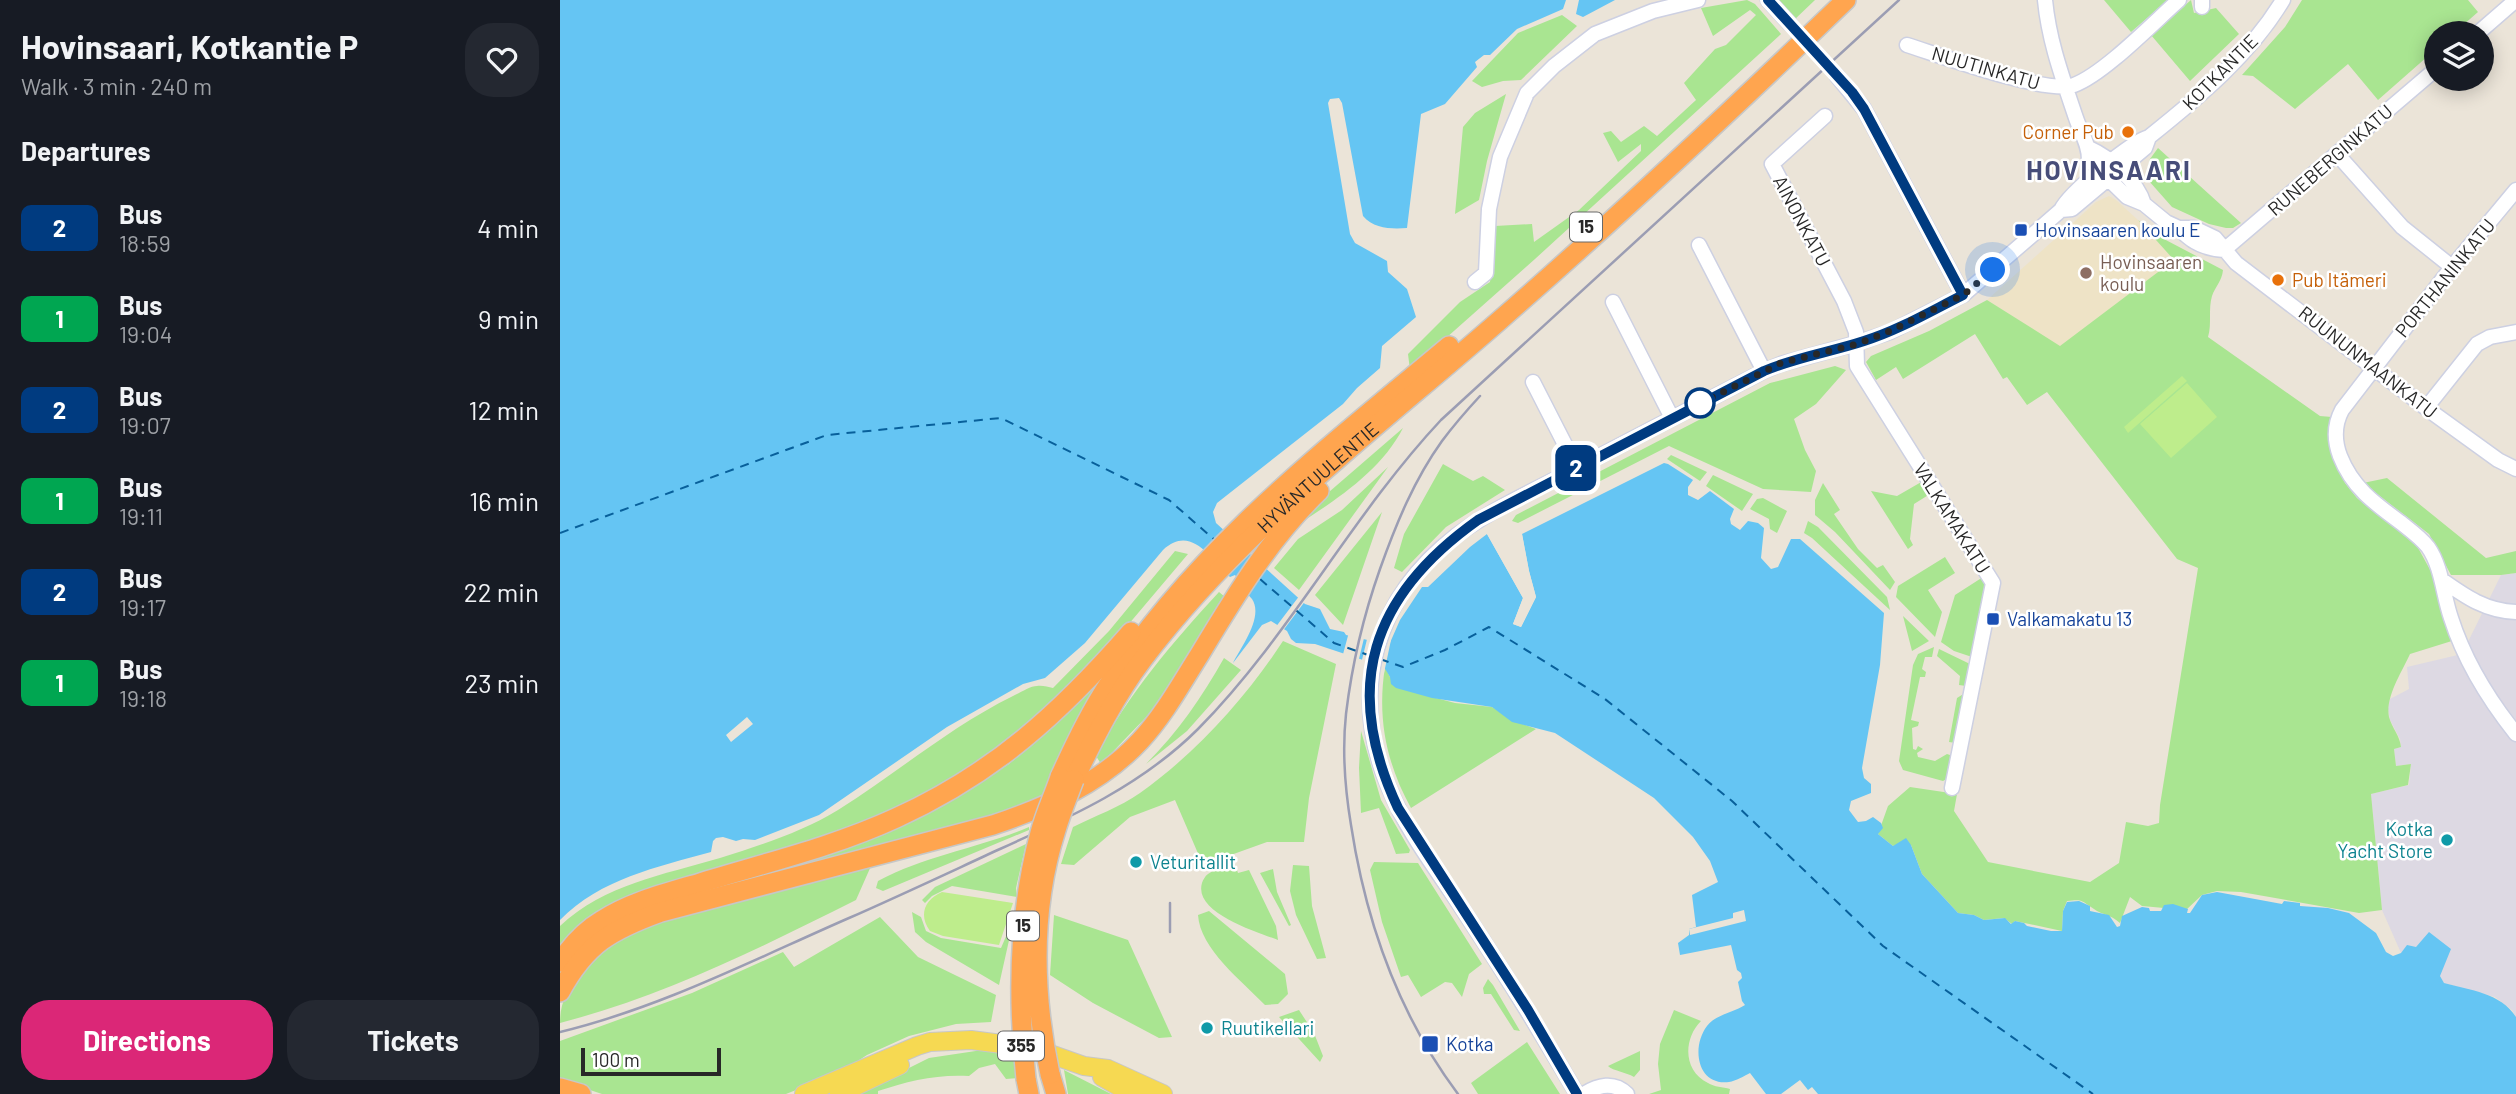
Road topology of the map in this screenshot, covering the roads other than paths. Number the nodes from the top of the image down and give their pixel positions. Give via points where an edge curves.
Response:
1 (1698, 0) edge
2 (1768, 0) edge
3 (1828, 0) edge
4 (1846, 0) edge
5 (2045, 0) edge
6 (2179, 0) edge
7 (2283, 0) edge
8 (2516, 1) edge
9 (2492, 21) edge
10 (1790, 24) tunnel mouth
11 (1907, 46) dead end
12 (1837, 76) tunnel mouth
13 (2424, 79) edge
14 (2065, 86) junction
15 (1825, 116) dead end
16 (2337, 154) junction
17 (2110, 171) junction
18 (2516, 190) edge
19 (1699, 245) dead end
20 (2224, 250) junction
21 (2452, 267) junction
22 (1475, 282) dead end
23 (1963, 295) junction
24 (1613, 303) dead end
25 (2516, 332) edge
26 (1857, 344) junction
27 (2375, 367) junction
28 (1764, 371) junction
29 (1533, 382) dead end
30 (2426, 408) junction
31 (1672, 418) junction
32 (1577, 468) junction
33 (2516, 469) edge
34 (1255, 536) junction
35 (1205, 575) junction
36 (2442, 580) junction
37 (2516, 612) edge
38 (2516, 734) edge
39 (1067, 778) junction
40 (1952, 788) dead end
41 (560, 962) edge
42 (560, 992) edge
43 (1084, 1066) junction
44 (1027, 1086) edge
45 (560, 1088) edge
46 (829, 1092) edge
47 (581, 1094) edge
48 (804, 1094) edge
49 (1056, 1094) edge
50 (1132, 1094) edge
51 (1163, 1094) edge
52 (1577, 1094) edge
53 (1584, 1094) edge
54 (1627, 1094) edge

1 - 22 street via 1653,11 1595,34 1527,93 1500,158 1489,209 1486,273
2 - 10 street
3 - 34 highway, HYVÄNTUULENTIE / 15 via 1559,252 1282,485
4 - 34 highway, HYVÄNTUULENTIE / 15 via 1606,226
5 - 14 street, RUUNUNMAANKATU via 2051,44
6 - 14 street via 2090,77
7 - 17 street, KOTKANTIE via 2240,57 2149,136 2145,148
8 - 9 street
11 - 14 street, NUUTINKATU via 2028,82
12 - 23 street via 1864,109
13 - 16 street, RUNEBERGINKATU
14 - 17 street, RUUNUNMAANKATU via 2089,148 2089,160
15 - 26 street, AINONKATU via 1772,164 1844,301
16 - 20 street, RUNEBERGINKATU
16 - 21 street via 2402,227
17 - 20 street, RUUNUNMAANKATU via 2141,193 2144,204 2166,222 2215,237
17 - 23 street, KOTKANTIE via 2072,209 2061,210
18 - 21 street, PORTHANINKATU
19 - 28 street
20 - 27 street, RUUNUNMAANKATU
21 - 27 street, PORTHANINKATU
23 - 26 street, KOTKANTIE
24 - 31 street
25 - 30 street via 2477,344
26 - 28 street, KOTKANTIE
26 - 40 street, VALKAMAKATU via 1857,366 1993,583
27 - 30 street, RUUNUNMAANKATU
27 - 36 street, PORTHANINKATU via 2337,420 2337,445 2360,490 2417,535 2432,554
28 - 31 street, KOTKANTIE
29 - 32 street
30 - 33 street, RUUNUNMAANKATU
31 - 32 street, KOTKANTIE
32 - 52 street, KOTKANTIE via 1478,520 1425,563 1392,607 1380,637 1371,675 1370,710 1375,747 1398,808
34 - 35 highway, HYVÄNTUULENTIE / 15
34 - 42 highway via 1232,601 1162,714 1139,742 1095,779 1029,813 993,825 638,920 593,946
35 - 39 highway, HYVÄNTUULENTIE / 15 via 1134,672
35 - 41 highway via 1158,600 1053,716 969,781 860,833 615,913 586,933
36 - 37 street via 2496,611
36 - 38 street, PORTHANINKATU via 2451,618 2468,656 2500,715
39 - 44 highway, HYVÄNTUULENTIE / 15, bridge via 1041,830 1027,893 1020,971
39 - 49 highway, HYVÄNTUULENTIE / 15, bridge via 1041,894 1037,971 1038,1007
43 - 46 main road, 355 via 1033,1048 990,1041 930,1042
43 - 50 main road, 355
43 - 51 main road, 355 via 1108,1069
45 - 47 highway
46 - 48 main road, 355
53 - 54 street via 1602,1085

